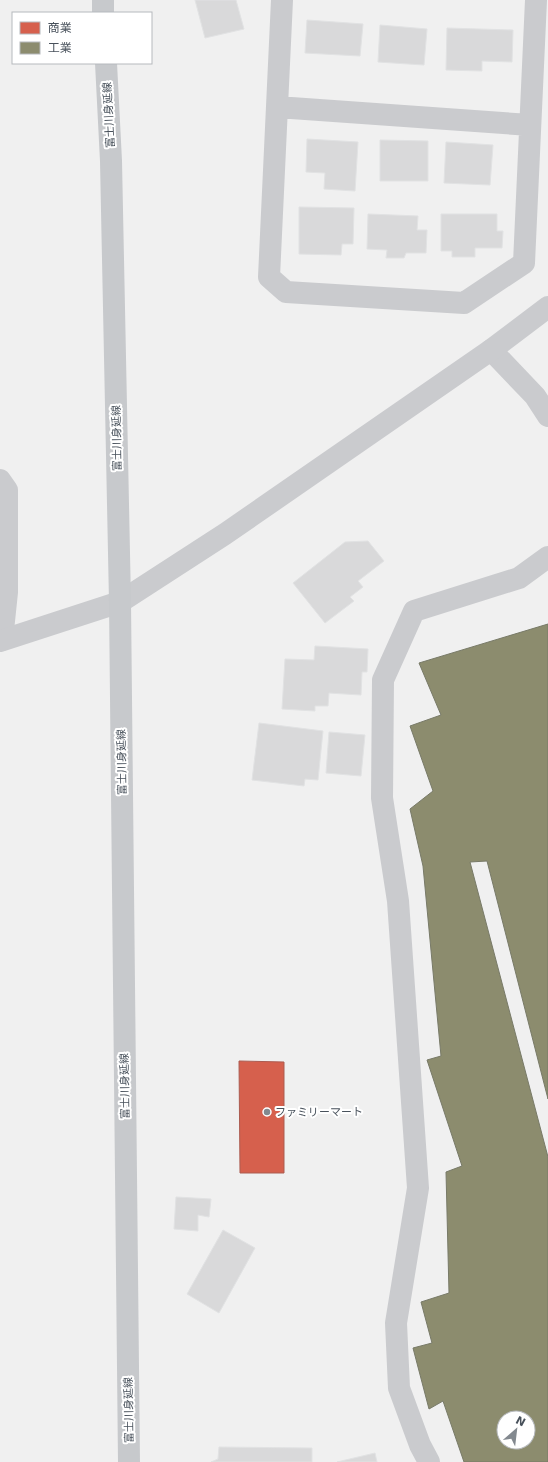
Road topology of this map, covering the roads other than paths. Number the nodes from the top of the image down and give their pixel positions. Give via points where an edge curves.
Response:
1 (103, 0) edge
2 (282, 0) edge
3 (536, 0) edge
4 (104, 12) edge
5 (106, 64) edge
6 (277, 107) junction
7 (530, 125) junction
8 (548, 307) edge
9 (491, 350) junction
10 (548, 416) edge
11 (0, 480) edge
12 (548, 557) edge
13 (120, 602) junction
14 (1, 641) edge
15 (130, 1462) edge
16 (429, 1462) edge

1 - 4 main road
2 - 6 street
3 - 7 street
5 - 13 main road, 富士川身延線 via 111,161
6 - 7 street
6 - 7 street via 269,277 286,292 464,303 524,263
8 - 9 street
9 - 10 street via 535,396
9 - 13 street via 225,534
11 - 14 street via 7,490 7,592
12 - 16 street via 518,578 414,611 383,680 382,798 398,901 418,1188 396,1323 399,1388
13 - 14 street
13 - 15 main road, 富士川身延線

